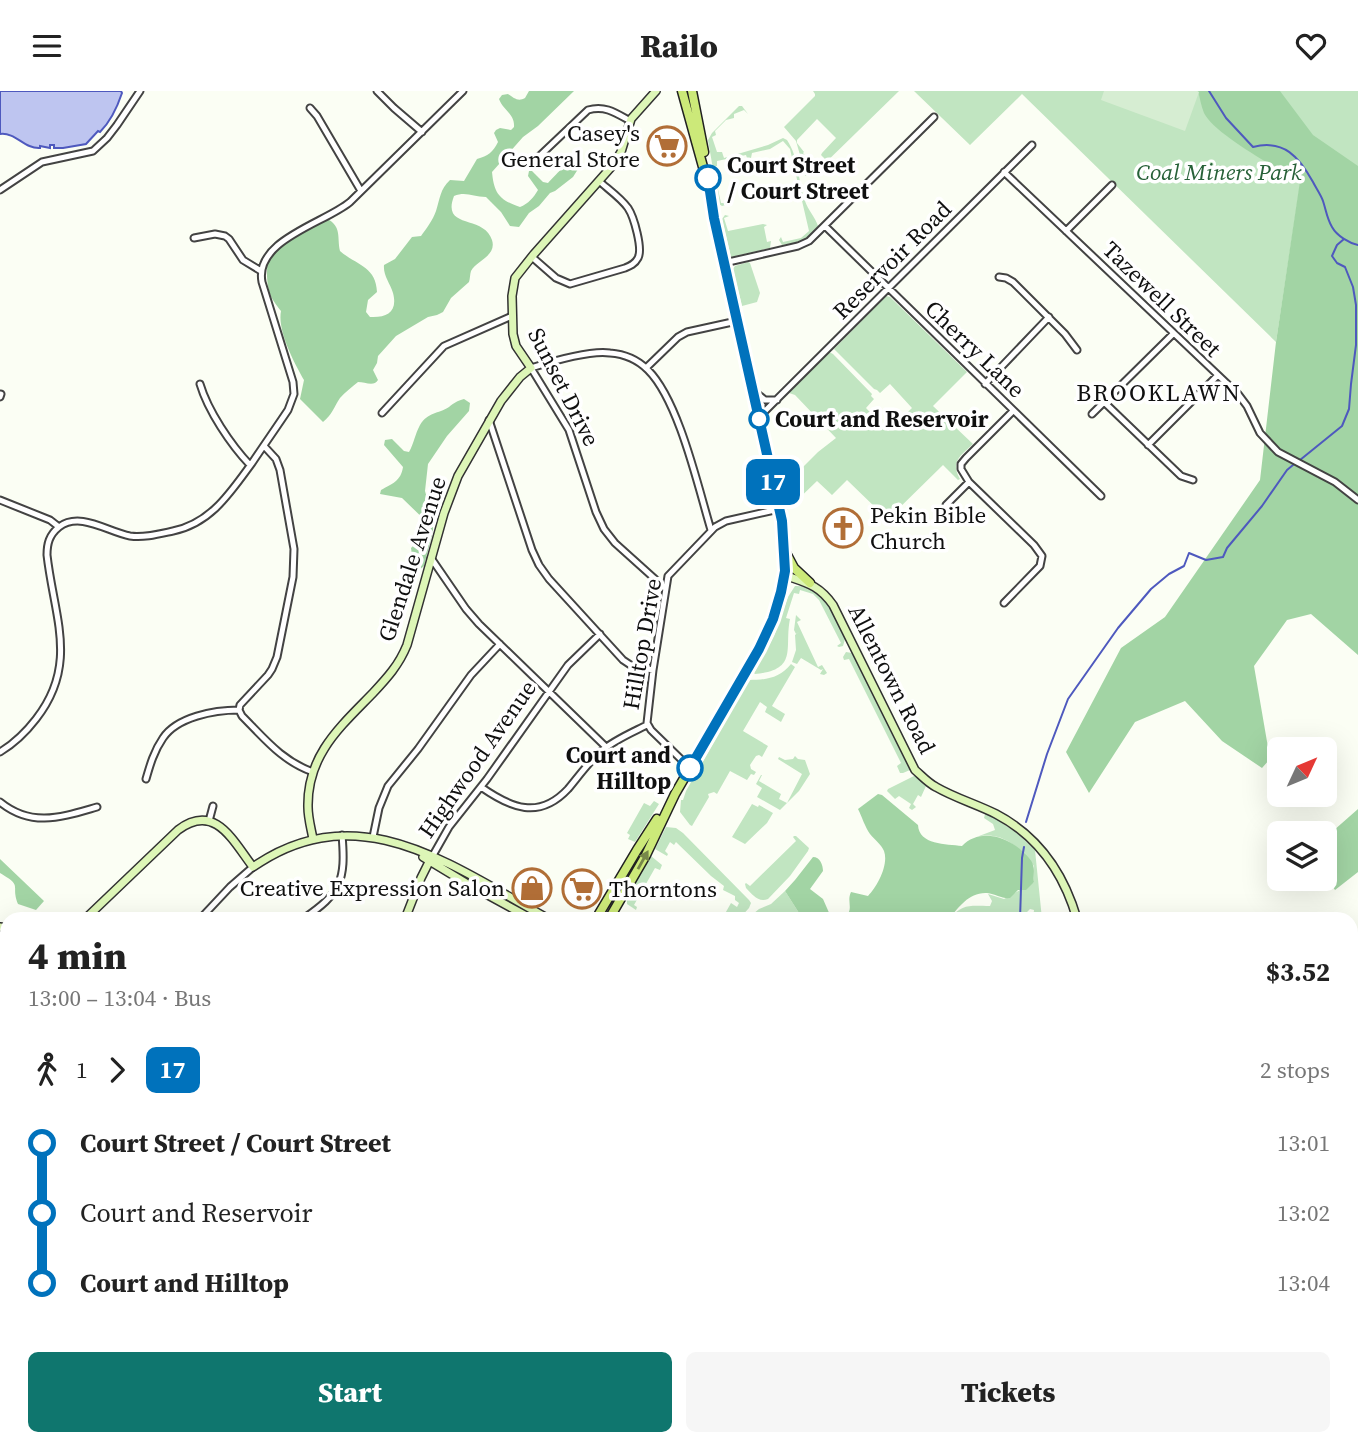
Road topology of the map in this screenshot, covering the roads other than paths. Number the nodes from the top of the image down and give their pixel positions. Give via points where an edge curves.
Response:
1 (140, 91) edge
2 (377, 91) edge
3 (463, 91) edge
4 (682, 91) edge
5 (692, 91) edge
6 (654, 93) edge
7 (310, 108) dead end
8 (934, 117) dead end
9 (630, 121) junction
10 (422, 132) junction
11 (1032, 145) dead end
12 (530, 165) dead end
13 (1004, 171) junction
14 (599, 181) junction
15 (1112, 185) dead end
16 (0, 190) edge
17 (361, 191) junction
18 (713, 213) junction
19 (825, 226) junction
20 (1066, 231) junction
21 (194, 238) dead end
22 (532, 257) junction
23 (724, 263) junction
24 (261, 271) junction
25 (999, 278) dead end
26 (887, 288) junction
27 (512, 316) junction
28 (1049, 317) junction
29 (737, 321) junction
30 (1173, 334) junction
31 (1077, 350) dead end
32 (531, 368) junction
33 (646, 368) junction
34 (1217, 376) junction
35 (201, 384) dead end
36 (985, 384) junction
37 (752, 387) junction
38 (777, 400) junction
39 (1104, 402) junction
40 (1013, 411) junction
41 (382, 413) dead end
42 (1092, 414) dead end
43 (759, 418) junction
44 (489, 420) junction
45 (1148, 445) junction
46 (264, 446) junction
47 (250, 465) junction
48 (1193, 480) dead end
49 (969, 482) junction
50 (1101, 496) dead end
51 (0, 500) edge
52 (1358, 500) edge
53 (779, 509) junction
54 (948, 521) dead end
55 (59, 527) junction
56 (711, 530) junction
57 (785, 550) junction
58 (431, 558) junction
59 (784, 575) junction
60 (810, 583) junction
61 (665, 588) junction
62 (1004, 603) dead end
63 (600, 634) junction
64 (500, 645) junction
65 (653, 670) junction
66 (549, 692) junction
67 (239, 710) junction
68 (647, 725) junction
69 (606, 747) junction
70 (0, 752) edge
71 (690, 768) junction
72 (313, 772) junction
73 (146, 779) dead end
74 (481, 787) junction
75 (675, 794) junction
76 (0, 802) edge
77 (213, 806) dead end
78 (97, 807) dead end
79 (209, 821) junction
80 (342, 835) junction
81 (373, 838) junction
82 (313, 839) junction
83 (431, 859) junction
84 (253, 867) junction
85 (92, 912) edge
86 (207, 912) edge
87 (313, 912) edge
88 (408, 912) edge
89 (519, 912) edge
90 (536, 912) edge
91 (600, 912) edge
92 (613, 912) edge
93 (1075, 912) edge

1 - 16 street via 93,151 42,162
2 - 10 street
3 - 10 street
4 - 18 main road
5 - 18 main road
6 - 9 street, Sunset Drive
7 - 17 street
8 - 19 street
9 - 12 street via 605,108 588,110
9 - 14 street, Sunset Drive via 621,152
10 - 17 street
11 - 13 street, Reservoir Road
13 - 20 street, Tazewell Street
13 - 26 street, Reservoir Road
14 - 22 street, Sunset Drive
14 - 22 street via 629,209 640,250 638,260 570,283 556,278
15 - 20 street
17 - 24 street via 335,213 275,247
18 - 23 main road
19 - 23 street via 803,244
19 - 26 street, Cherry Lane
20 - 30 street, Tazewell Street
21 - 24 street via 225,236 243,260
22 - 27 street, Sunset Drive via 515,278
23 - 29 main road
24 - 46 street via 294,391 290,407
25 - 28 street via 1013,282
26 - 36 street, Cherry Lane
26 - 38 street, Reservoir Road
27 - 32 street, Sunset Drive via 515,342
27 - 41 street via 444,346
28 - 31 street
28 - 36 street
29 - 33 street via 687,332
29 - 37 main road
30 - 34 street, Tazewell Street
30 - 39 street
32 - 33 street via 606,352
32 - 44 street, Glendale Avenue via 516,381
32 - 61 street, Sunset Drive via 569,430 607,534
33 - 56 street via 678,423
34 - 45 street
34 - 52 street, Tazewell Street via 1242,399 1260,433 1278,452 1335,482
35 - 47 street via 216,418
36 - 40 street, Cherry Lane
37 - 38 street via 765,400
37 - 43 main road
38 - 43 street, Reservoir Road
39 - 42 street
39 - 45 street
40 - 49 street via 963,461 961,471
40 - 50 street, Cherry Lane
43 - 53 main road
44 - 58 street, Glendale Avenue via 452,489
44 - 63 street via 539,565
45 - 48 street via 1181,477
46 - 47 street
46 - 67 street via 280,470 295,561 274,666
47 - 55 street via 216,510 185,528 139,537 78,521
49 - 54 street via 946,505
49 - 62 street via 1042,556 1040,566
51 - 55 street
53 - 56 street, Hilltop Drive via 726,521
53 - 57 main road
55 - 70 street via 49,538 47,551 61,644 58,681 32,725
56 - 61 street, Hilltop Drive via 669,574
57 - 59 main road
57 - 60 main road via 794,568
58 - 64 street via 466,609
58 - 72 street, Glendale Avenue via 397,665 332,736
59 - 60 street, Allentown Road
59 - 71 main road via 767,634
60 - 93 street, Allentown Road via 833,605 915,770 935,787 997,815 1030,838 1057,872
61 - 65 street, Hilltop Drive
63 - 65 street via 627,663
63 - 66 street, Highwood Avenue
64 - 66 street
64 - 81 street via 471,675 392,779 379,807
65 - 68 street, Hilltop Drive
66 - 69 street
66 - 74 street, Highwood Avenue
67 - 72 street via 287,760
67 - 73 street via 206,713 172,729 157,748
68 - 69 street, Hilltop Drive
68 - 71 street, Hilltop Drive
69 - 74 street, Hilltop Drive via 560,796 540,806 514,806
71 - 75 main road
72 - 82 street, Glendale Avenue via 308,804
74 - 83 street, Highwood Avenue
75 - 91 main road
92 -> 75 main road
76 - 78 street via 15,813 43,819
77 - 79 street
79 - 84 street via 225,831
79 - 85 street via 178,830
80 - 81 street
80 - 82 street
80 - 87 street via 341,879
81 - 83 street
82 - 84 street via 274,853
83 - 88 street, Highwood Avenue
83 - 89 street
83 - 90 street
84 - 86 street

